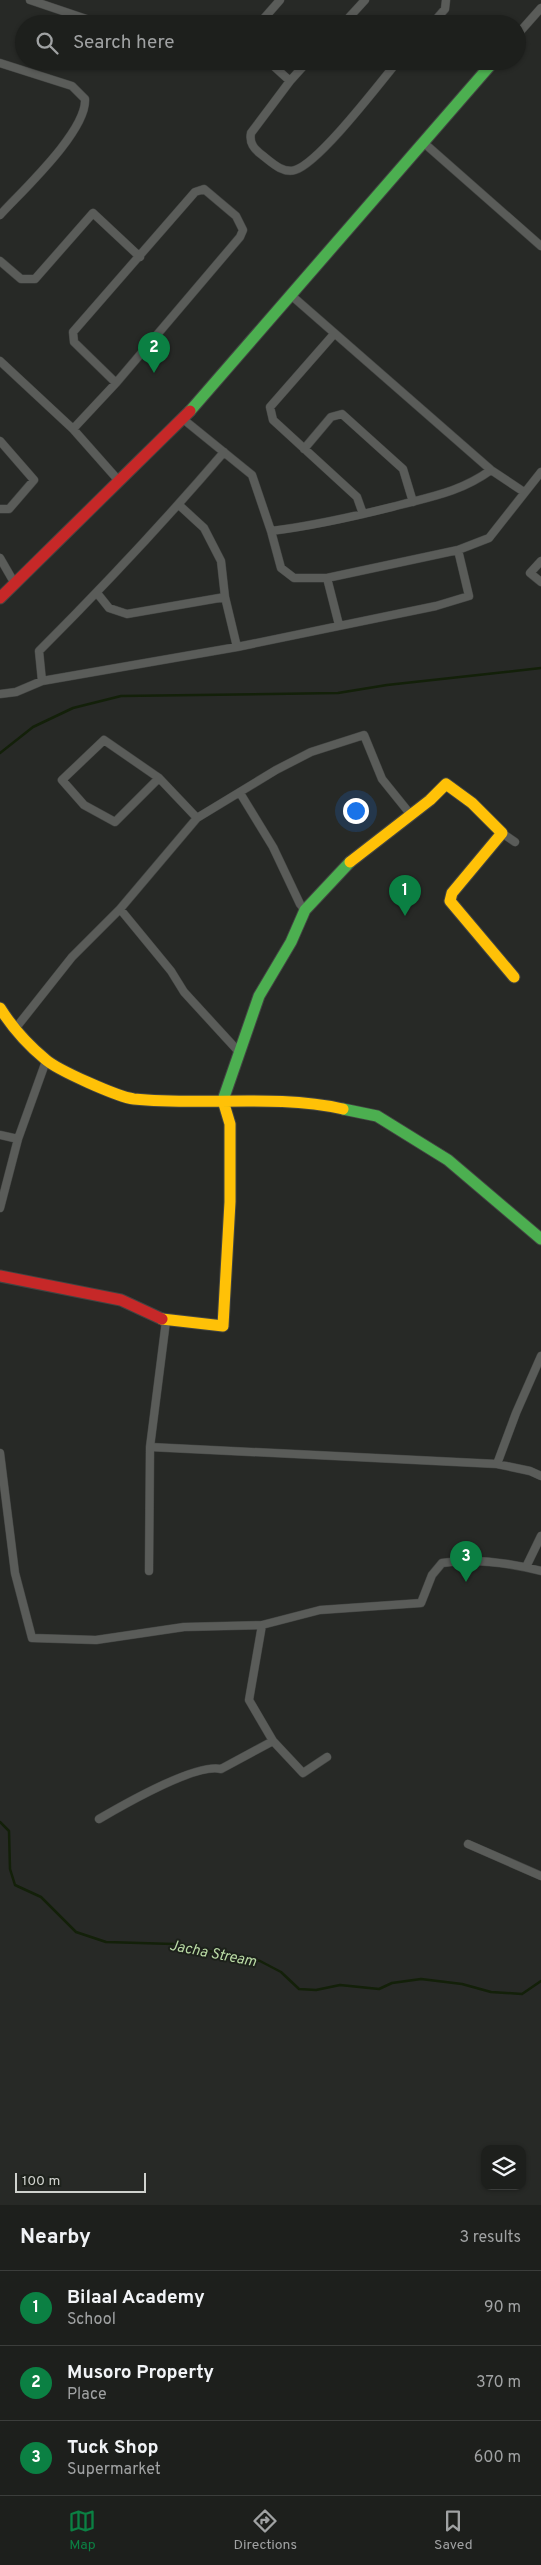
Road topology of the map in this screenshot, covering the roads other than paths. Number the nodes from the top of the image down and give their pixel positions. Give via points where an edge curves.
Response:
1 (30, 0) edge
2 (280, 0) edge
3 (365, 0) edge
4 (446, 0) edge
5 (541, 8) edge
6 (74, 15) edge
7 (267, 15) edge
8 (351, 15) edge
9 (440, 15) edge
10 (526, 25) edge
11 (0, 63) edge
12 (15, 68) edge
13 (22, 70) edge
14 (278, 70) edge
15 (300, 70) edge
16 (390, 70) edge
17 (486, 70) edge
18 (290, 81) junction
19 (424, 143) junction
20 (0, 215) edge
21 (541, 246) edge
22 (140, 257) junction
23 (0, 261) edge
24 (292, 296) junction
25 (334, 334) junction
26 (0, 361) edge
27 (116, 382) junction
28 (183, 419) junction
29 (73, 429) junction
30 (0, 441) edge
31 (304, 449) junction
32 (224, 452) junction
33 (492, 470) junction
34 (541, 472) edge
35 (119, 481) junction
36 (524, 492) junction
37 (413, 502) junction
38 (179, 505) junction
39 (0, 509) edge
40 (363, 514) junction
41 (271, 531) junction
42 (458, 550) junction
43 (0, 558) edge
44 (541, 560) edge
45 (327, 578) junction
46 (541, 582) edge
47 (15, 584) junction
48 (97, 593) junction
49 (225, 597) junction
50 (0, 598) edge
51 (339, 625) junction
52 (237, 647) junction
53 (42, 681) junction
54 (0, 694) edge
55 (159, 778) junction
56 (240, 793) junction
57 (411, 815) junction
58 (197, 818) junction
59 (502, 833) junction
60 (515, 842) dead end
61 (120, 909) junction
62 (305, 910) junction
63 (514, 978) dead end
64 (0, 1008) edge
65 (15, 1029) junction
66 (239, 1052) junction
67 (46, 1061) junction
68 (223, 1100) junction
69 (0, 1135) edge
70 (18, 1139) junction
71 (0, 1208) edge
72 (541, 1240) edge
73 (0, 1276) edge
74 (166, 1321) junction
75 (541, 1356) edge
76 (150, 1447) junction
77 (0, 1453) edge
78 (497, 1464) junction
79 (541, 1476) edge
80 (541, 1536) edge
81 (526, 1567) junction
82 (149, 1570) dead end
83 (541, 1571) edge
84 (262, 1626) junction
85 (273, 1741) junction
86 (328, 1758) dead end
87 (99, 1819) dead end
88 (468, 1844) dead end
89 (541, 1876) edge

1 - 6 street
2 - 7 street
3 - 8 street
4 - 9 street via 445,9
5 - 10 street
11 - 12 street
13 - 20 street via 72,86 86,102 82,120
14 - 18 street
15 - 18 street
16 - 18 street via 317,155 295,170 283,170 254,150 250,140 251,133
17 - 19 street
19 - 21 street
19 - 24 street
22 - 23 street via 93,213 35,280 21,279
22 - 27 street via 74,332 74,342
22 - 27 street via 195,192 204,189 236,216 243,230
24 - 25 street
24 - 28 street
25 - 31 street via 270,407 273,420
25 - 33 street
26 - 29 street
27 - 29 street
28 - 32 street
28 - 35 street
29 - 35 street
30 - 39 street via 34,480 9,509
31 - 37 street via 331,417 342,414 403,469
31 - 40 street via 357,497
32 - 38 street
32 - 41 street via 252,475
33 - 36 street
33 - 37 street via 448,494
34 - 36 street
35 - 47 street
36 - 42 street via 489,538
37 - 40 street
38 - 48 street
38 - 49 street via 204,528 220,561
40 - 41 street
41 - 45 street via 281,568 294,578
42 - 45 street
42 - 51 street via 469,596 436,606
43 - 47 street
44 - 46 street via 530,572
45 - 51 street
47 - 50 street
48 - 49 street via 109,608 127,614
48 - 53 street via 39,651
49 - 52 street
51 - 52 street
52 - 53 street
53 - 54 street via 16,692
55 - 55 street via 104,740 62,780 84,805 115,822
55 - 58 street
56 - 57 street via 312,752 364,735 382,780
56 - 58 street
56 - 62 street via 274,846
57 - 59 street via 446,784 472,803
57 - 62 street via 342,868
58 - 61 street
59 - 60 street
59 - 63 street via 452,892 450,901
61 - 65 street via 72,958
61 - 66 street via 171,971 184,992
62 - 66 street via 260,996
64 - 65 street
65 - 67 street
66 - 68 street
67 - 68 street via 108,1092 133,1098
67 - 70 street
68 - 72 street via 326,1105 377,1116 448,1160
68 - 74 street via 230,1124 230,1202 223,1326
69 - 70 street
70 - 71 street
73 - 74 street via 121,1300
74 - 76 street
75 - 78 street
76 - 78 street
76 - 82 street
77 - 84 street via 14,1573 32,1638 96,1640 184,1627
78 - 79 street
80 - 81 street
81 - 83 street
81 - 84 street via 460,1560 442,1563 432,1575 421,1603 320,1610
84 - 85 street via 249,1700
85 - 86 street via 303,1773
85 - 87 street via 221,1769 212,1767 176,1780
88 - 89 street

